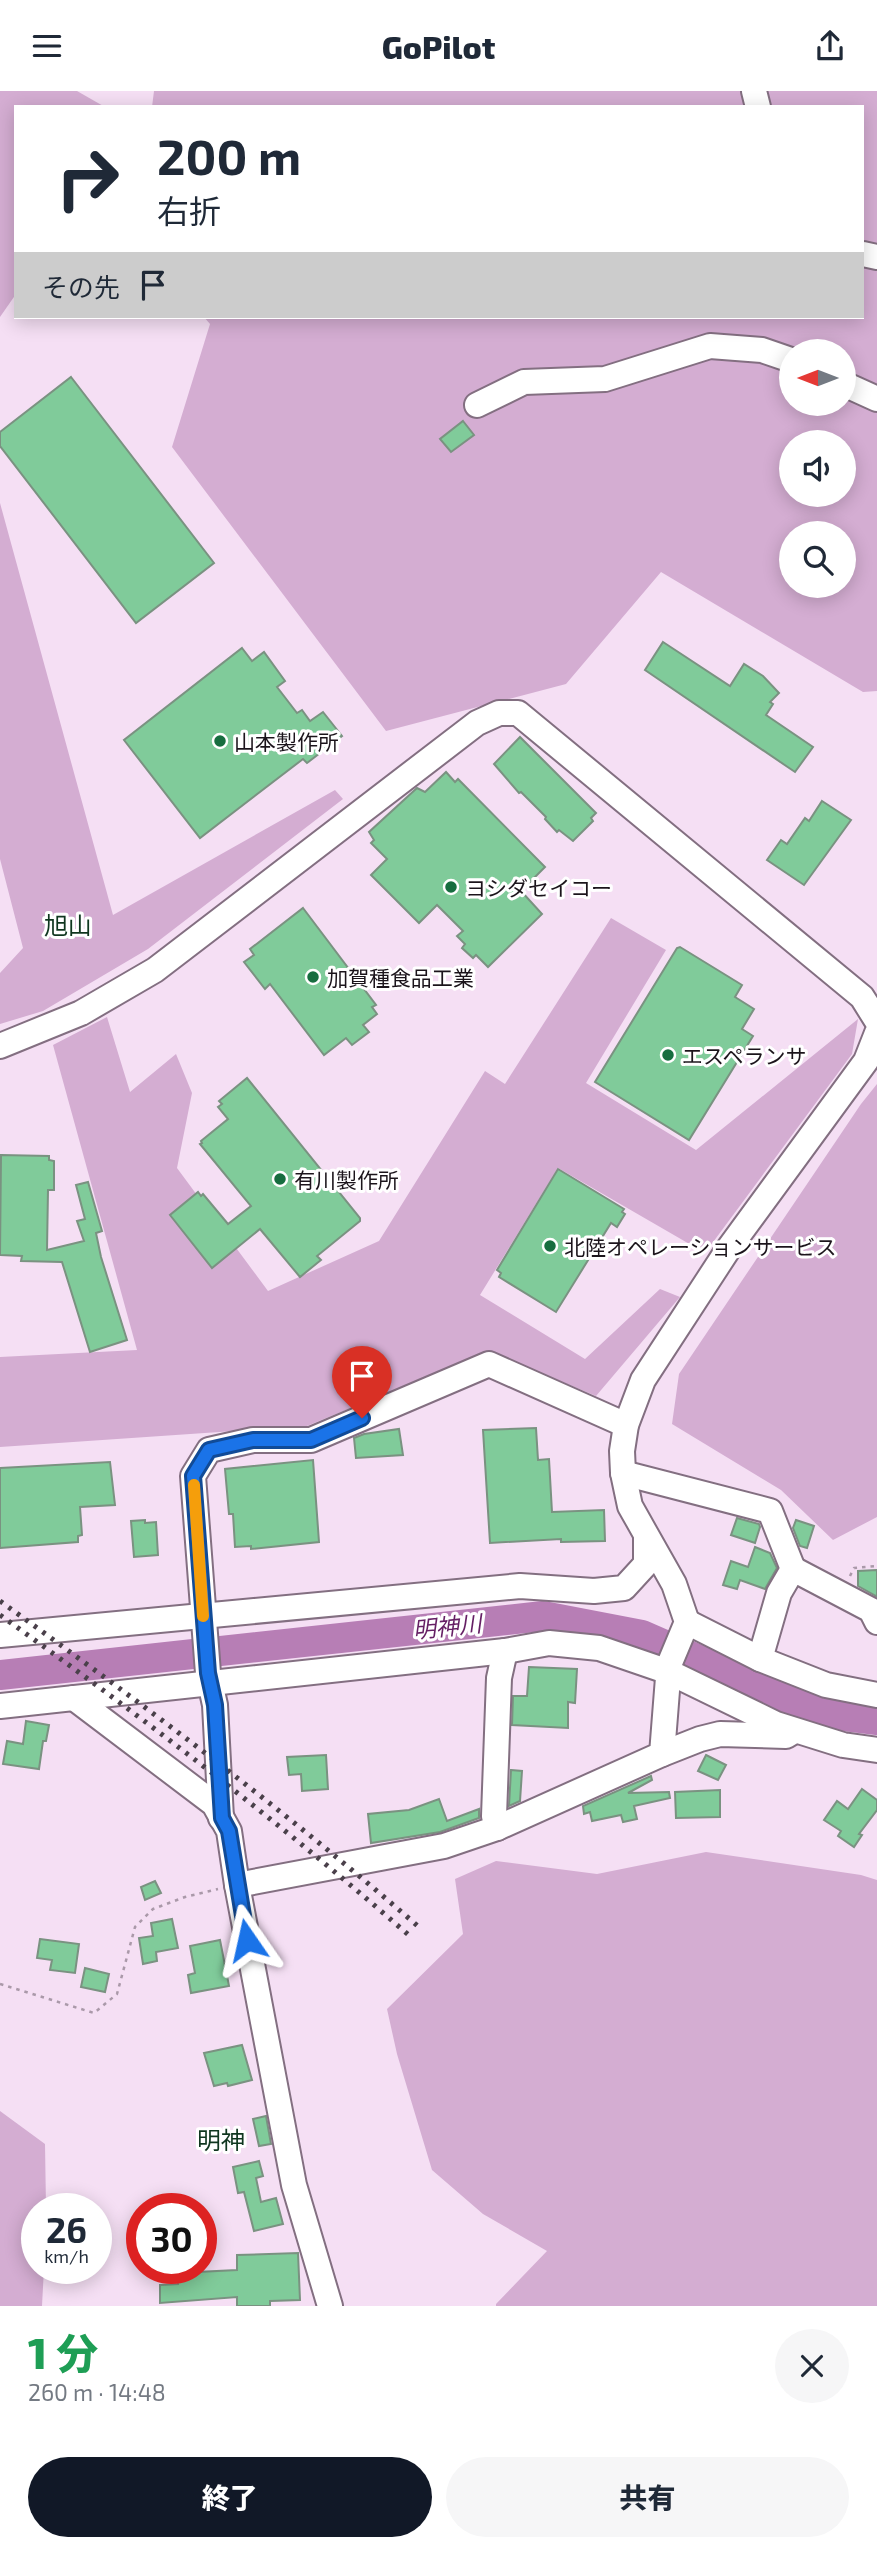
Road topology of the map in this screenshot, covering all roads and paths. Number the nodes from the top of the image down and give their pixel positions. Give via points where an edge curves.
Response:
1 (779, 356) edge
2 (856, 389) edge
3 (877, 399) edge
4 (477, 405) dead end
5 (877, 1021) edge
6 (877, 1033) edge
7 (0, 1046) edge
8 (626, 1425) junction
9 (623, 1473) junction
10 (646, 1536) junction
11 (877, 1566) edge
12 (793, 1569) junction
13 (850, 1599) junction
14 (687, 1622) junction
15 (877, 1622) edge
16 (203, 1626) junction
17 (0, 1635) edge
18 (505, 1651) junction
19 (760, 1659) junction
20 (669, 1669) junction
21 (209, 1678) junction
22 (877, 1695) edge
23 (74, 1698) junction
24 (0, 1706) edge
25 (793, 1729) junction
26 (877, 1751) edge
27 (662, 1754) junction
28 (222, 1818) junction
29 (497, 1828) junction
30 (237, 1885) junction
31 (0, 1984) edge
32 (330, 2306) edge

1 - 4 street via 710,346 606,379 524,382
2 - 3 street
5 - 7 street via 862,997 518,713 499,713 477,723 155,969 80,1013
6 - 8 street via 866,1061 729,1248 643,1380
8 - 9 street
8 - 16 street via 489,1364 311,1440 253,1440 209,1450 193,1476
9 - 10 street via 630,1506
9 - 12 street via 771,1511
10 - 14 street via 674,1584
10 - 16 street via 646,1564 624,1588 594,1591 520,1586
11 - 13 path via 852,1571
12 - 13 street
12 - 19 street via 779,1593
13 - 15 street via 872,1610
14 - 19 street
14 - 20 street
16 - 17 street
16 - 21 street
18 - 20 street via 548,1643 599,1648
18 - 21 street
18 - 29 street via 499,1678
19 - 22 street via 826,1685
20 - 25 street
20 - 27 street
21 - 23 street
21 - 28 street
23 - 24 street
23 - 28 street via 214,1804
25 - 26 street
25 - 27 street via 786,1736 720,1734
27 - 29 street
28 - 30 street via 229,1831
29 - 30 street via 444,1846
30 - 31 path via 153,1909 135,1927 117,1994 94,2013
30 - 32 street via 294,2185

